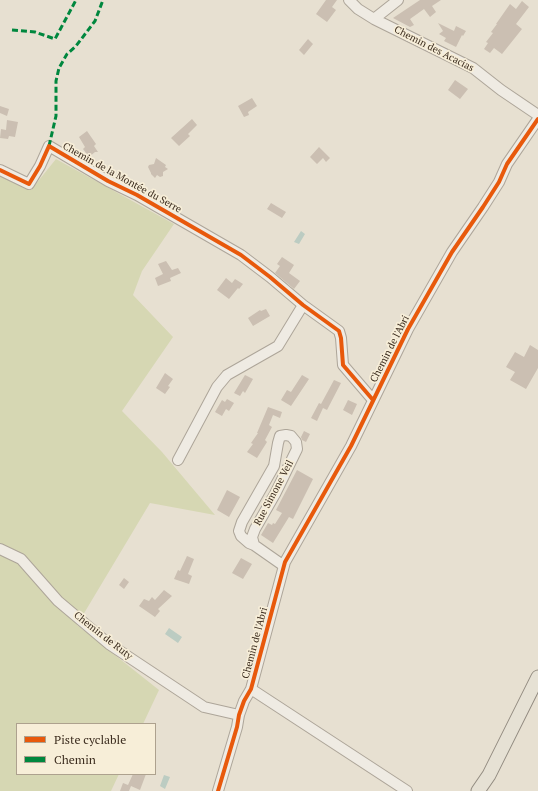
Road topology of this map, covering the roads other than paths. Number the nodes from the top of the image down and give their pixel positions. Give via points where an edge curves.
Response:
1 (349, 0) edge
2 (398, 0) edge
3 (374, 19) junction
4 (538, 115) edge
5 (538, 119) edge
6 (0, 170) edge
7 (303, 305) junction
8 (374, 400) junction
9 (178, 460) dead end
10 (254, 545) junction
11 (0, 549) edge
12 (284, 566) junction
13 (538, 677) edge
14 (251, 689) junction
15 (239, 715) junction
16 (489, 775) junction
17 (218, 791) edge
18 (407, 791) edge
19 (478, 791) edge
20 (484, 791) edge

1 - 3 street, Chemin des Acacias
2 - 3 street
3 - 4 street, Chemin des Acacias via 473,68
5 - 8 street, Chemin de l'Abri via 452,252 408,329
6 - 7 street, Chemin de la Montée du Serre via 29,184 49,146 241,255
7 - 8 street, Chemin de la Montée du Serre via 339,331 343,365
7 - 9 street via 278,346 227,376 217,387
8 - 12 street, Chemin de l'Abri
10 - 10 street, Rue Simone Veil via 252,537 255,528 275,494 296,449 296,442 291,436 280,436 274,466 242,522 239,531 241,536
10 - 12 street, Rue Simone Veil
11 - 15 street, Chemin de Ruty via 21,559 58,601 109,644 204,707
12 - 14 street, Chemin de l'Abri
13 - 16 main road
14 - 15 street, Chemin de l'Abri
14 - 18 street
15 - 17 street, Chemin de l'Abri
16 - 19 main road
16 - 20 main road

